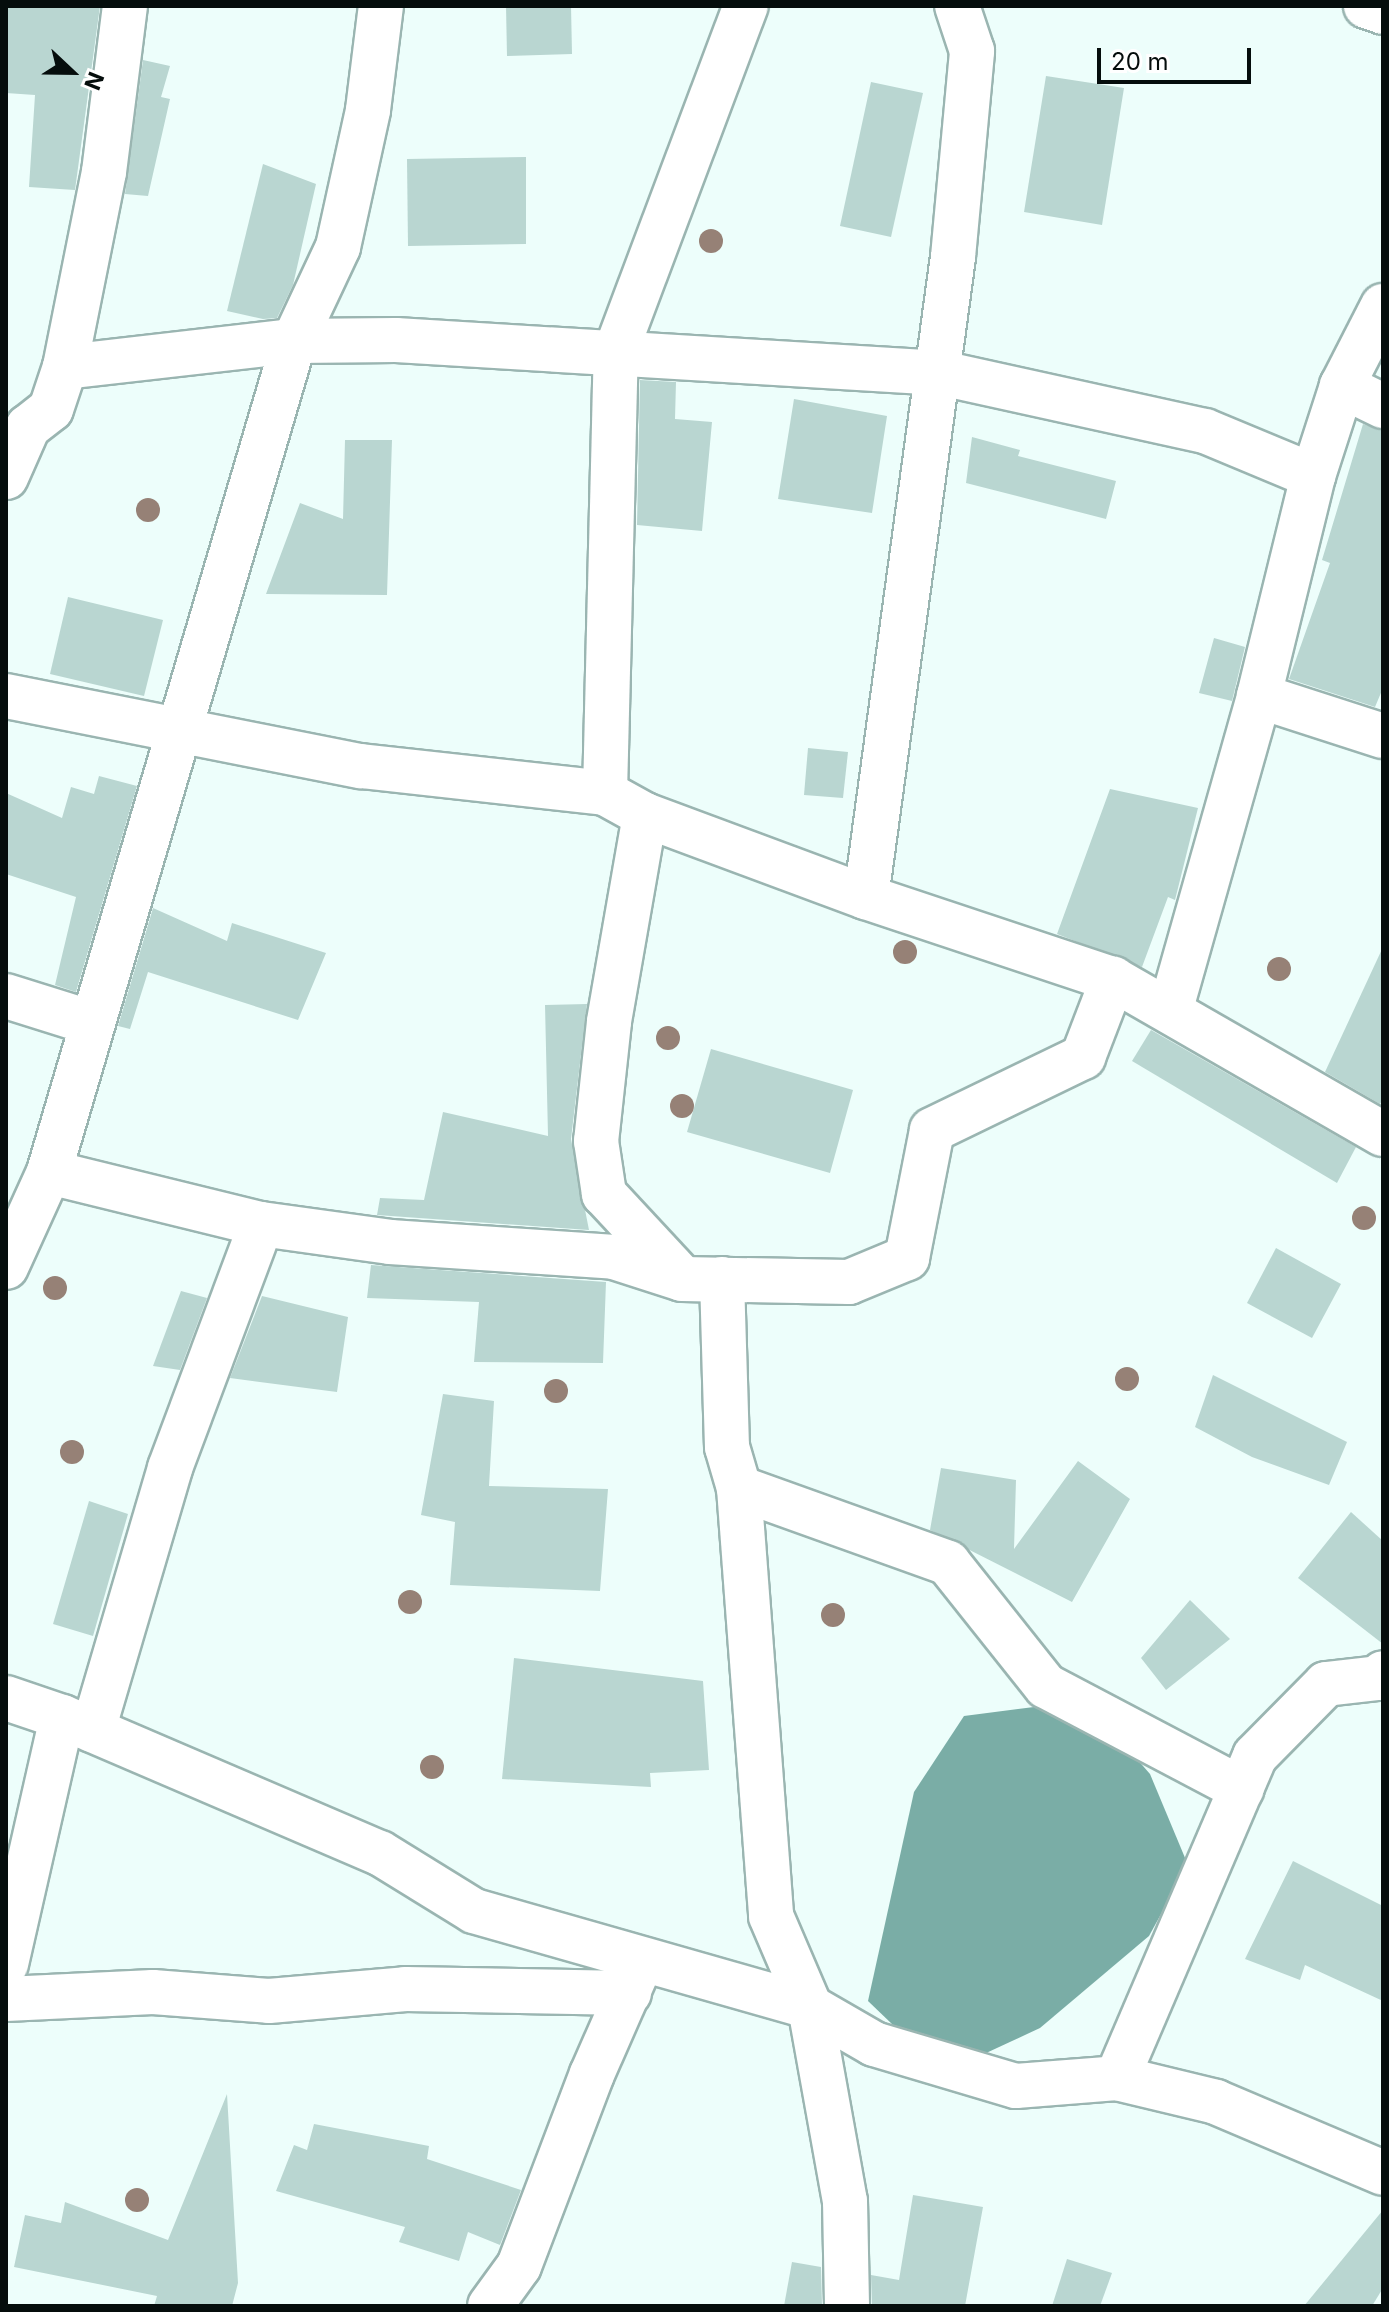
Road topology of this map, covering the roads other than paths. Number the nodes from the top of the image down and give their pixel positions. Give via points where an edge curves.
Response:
1 (125, 6) edge
2 (381, 6) edge
3 (746, 6) edge
4 (957, 6) edge
5 (1366, 6) edge
6 (1383, 12) edge
7 (1383, 306) edge
8 (294, 341) junction
9 (616, 351) junction
10 (65, 367) junction
11 (941, 373) junction
12 (1342, 386) junction
13 (1383, 406) edge
14 (17, 426) edge
15 (1313, 476) junction
16 (6, 477) edge
17 (6, 696) edge
18 (1259, 696) junction
19 (180, 731) junction
20 (1383, 736) edge
21 (605, 793) junction
22 (645, 815) junction
23 (866, 897) junction
24 (1113, 979) junction
25 (6, 996) edge
26 (1171, 1008) junction
27 (92, 1023) junction
28 (1383, 1134) edge
29 (49, 1172) junction
30 (261, 1224) junction
31 (6, 1267) edge
32 (702, 1279) junction
33 (739, 1488) junction
34 (1383, 1673) edge
35 (6, 1698) edge
36 (78, 1723) junction
37 (1241, 1789) junction
38 (6, 1964) edge
39 (636, 1975) junction
40 (6, 1999) edge
41 (810, 2007) junction
42 (1117, 2078) junction
43 (1383, 2173) edge
44 (490, 2306) edge
45 (847, 2306) edge

1 - 10 street via 104,172
2 - 8 street via 368,110 338,247
3 - 9 street
4 - 11 street via 972,51
5 - 6 street
7 - 12 street
8 - 9 street via 396,340
8 - 10 street
8 - 19 street
9 - 11 street
9 - 21 street
10 - 14 street via 51,409
11 - 15 street via 1205,431
11 - 23 street
12 - 13 street
12 - 15 street
14 - 16 street
15 - 18 street
17 - 19 street
18 - 20 street
18 - 26 street
19 - 21 street via 361,766
19 - 27 street
21 - 22 street
22 - 23 street
22 - 32 street via 609,1022 596,1141 604,1194
23 - 24 street
24 - 26 street
24 - 32 street via 1083,1057 932,1130 907,1258 849,1282
25 - 27 street
26 - 28 street
27 - 29 street
29 - 30 street
29 - 31 street
30 - 32 street via 390,1242 614,1257
30 - 36 street
32 - 33 street via 727,1447
33 - 37 street via 948,1563 1046,1686
33 - 41 street via 771,1916
34 - 37 street via 1379,1678 1326,1684 1255,1756
35 - 36 street
36 - 38 street
36 - 39 street via 380,1853 474,1911
37 - 42 street
39 - 40 street via 269,2001 153,1992
39 - 41 street
39 - 44 street via 519,2266
41 - 42 street via 874,2044 1016,2086
41 - 45 street via 845,2201
42 - 43 street via 1216,2102

